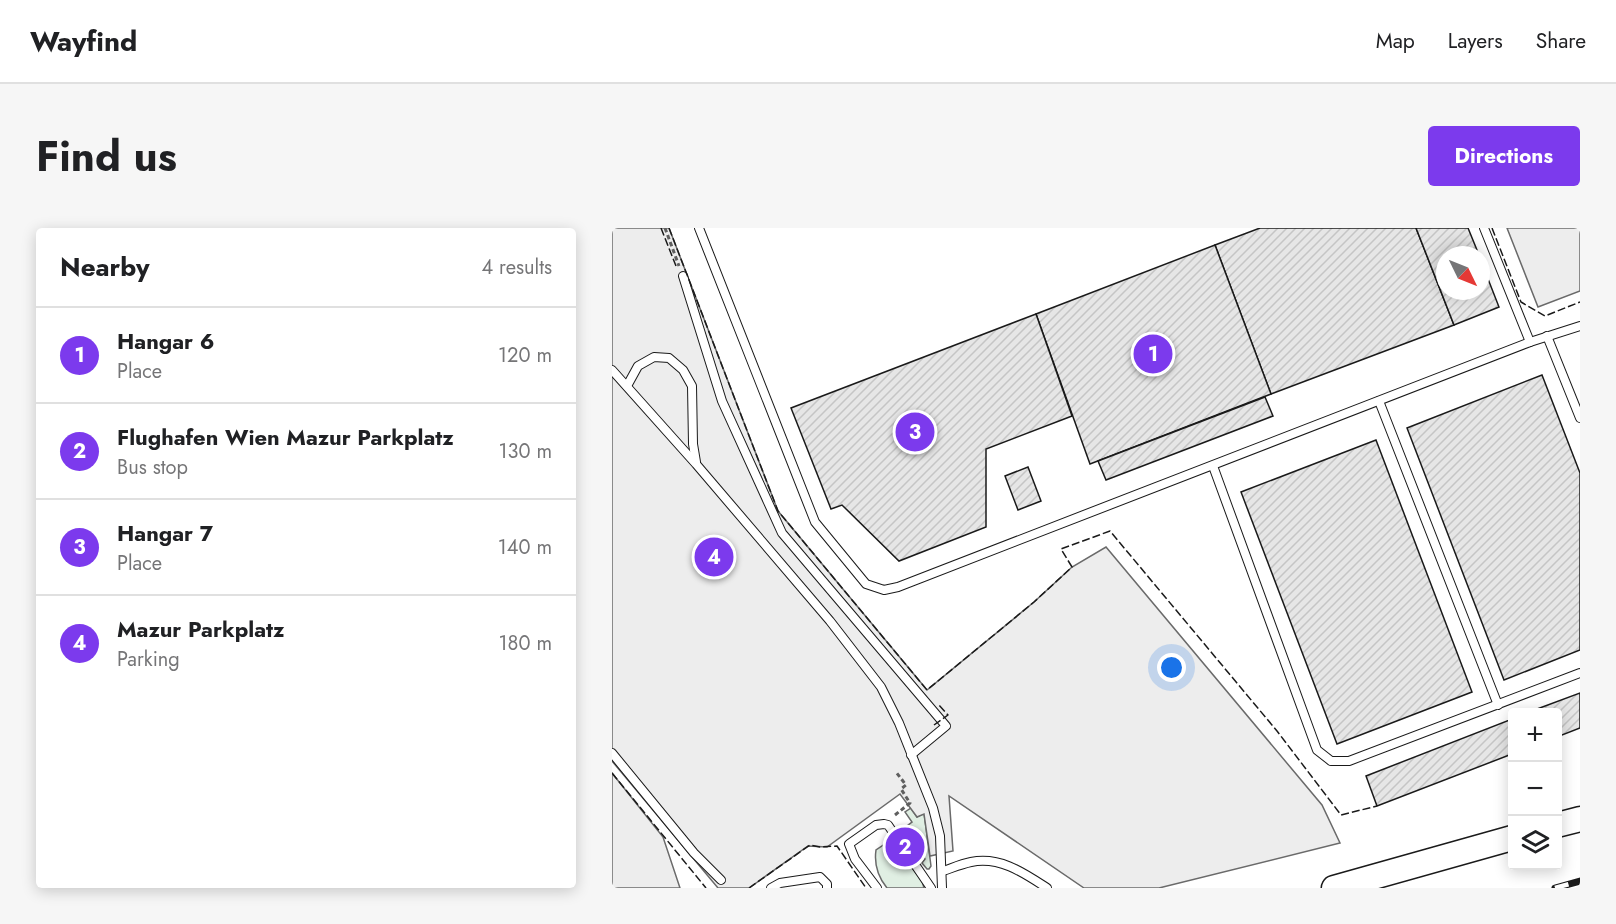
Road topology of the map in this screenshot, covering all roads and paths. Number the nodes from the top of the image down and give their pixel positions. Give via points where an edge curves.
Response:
1 (665, 228) edge
2 (699, 228) edge
3 (1484, 228) edge
4 (683, 276) joint
5 (1580, 326) edge
6 (1547, 336) junction
7 (1530, 342) junction
8 (612, 370) edge
9 (627, 386) junction
10 (1379, 401) junction
11 (1580, 418) edge
12 (696, 464) junction
13 (1213, 466) junction
14 (1580, 673) edge
15 (1498, 705) junction
16 (612, 753) edge
17 (911, 755) junction
18 (896, 772) dead end
19 (893, 816) dead end
20 (1580, 819) edge
21 (1562, 824) edge
22 (1508, 839) edge
23 (943, 871) junction
24 (721, 880) dead end
25 (1042, 887) edge
26 (771, 888) edge
27 (827, 888) edge
28 (877, 888) edge
29 (932, 888) edge
30 (942, 888) edge
31 (1334, 888) edge

1 - 4 path
2 - 13 lane via 809,510 866,584 884,590 898,587
3 - 7 lane
4 - 17 lane via 722,401 782,533 946,726
5 - 6 lane
6 - 7 lane
6 - 11 lane
7 - 10 lane
8 - 9 lane
9 - 12 lane
9 - 12 lane via 638,366 654,357 669,358 683,370 692,386
10 - 13 lane
10 - 15 lane
12 - 17 lane via 881,687
13 - 15 lane via 1317,750 1331,761 1349,761
14 - 15 lane
16 - 24 lane
17 - 23 lane via 933,808
18 - 19 path via 906,785 901,789 910,803
20 - 21 main road
22 - 31 main road
23 - 25 lane via 972,861 998,862 1021,871
23 - 30 lane
26 - 27 lane via 820,877
28 - 29 lane via 849,844 880,824 888,825

